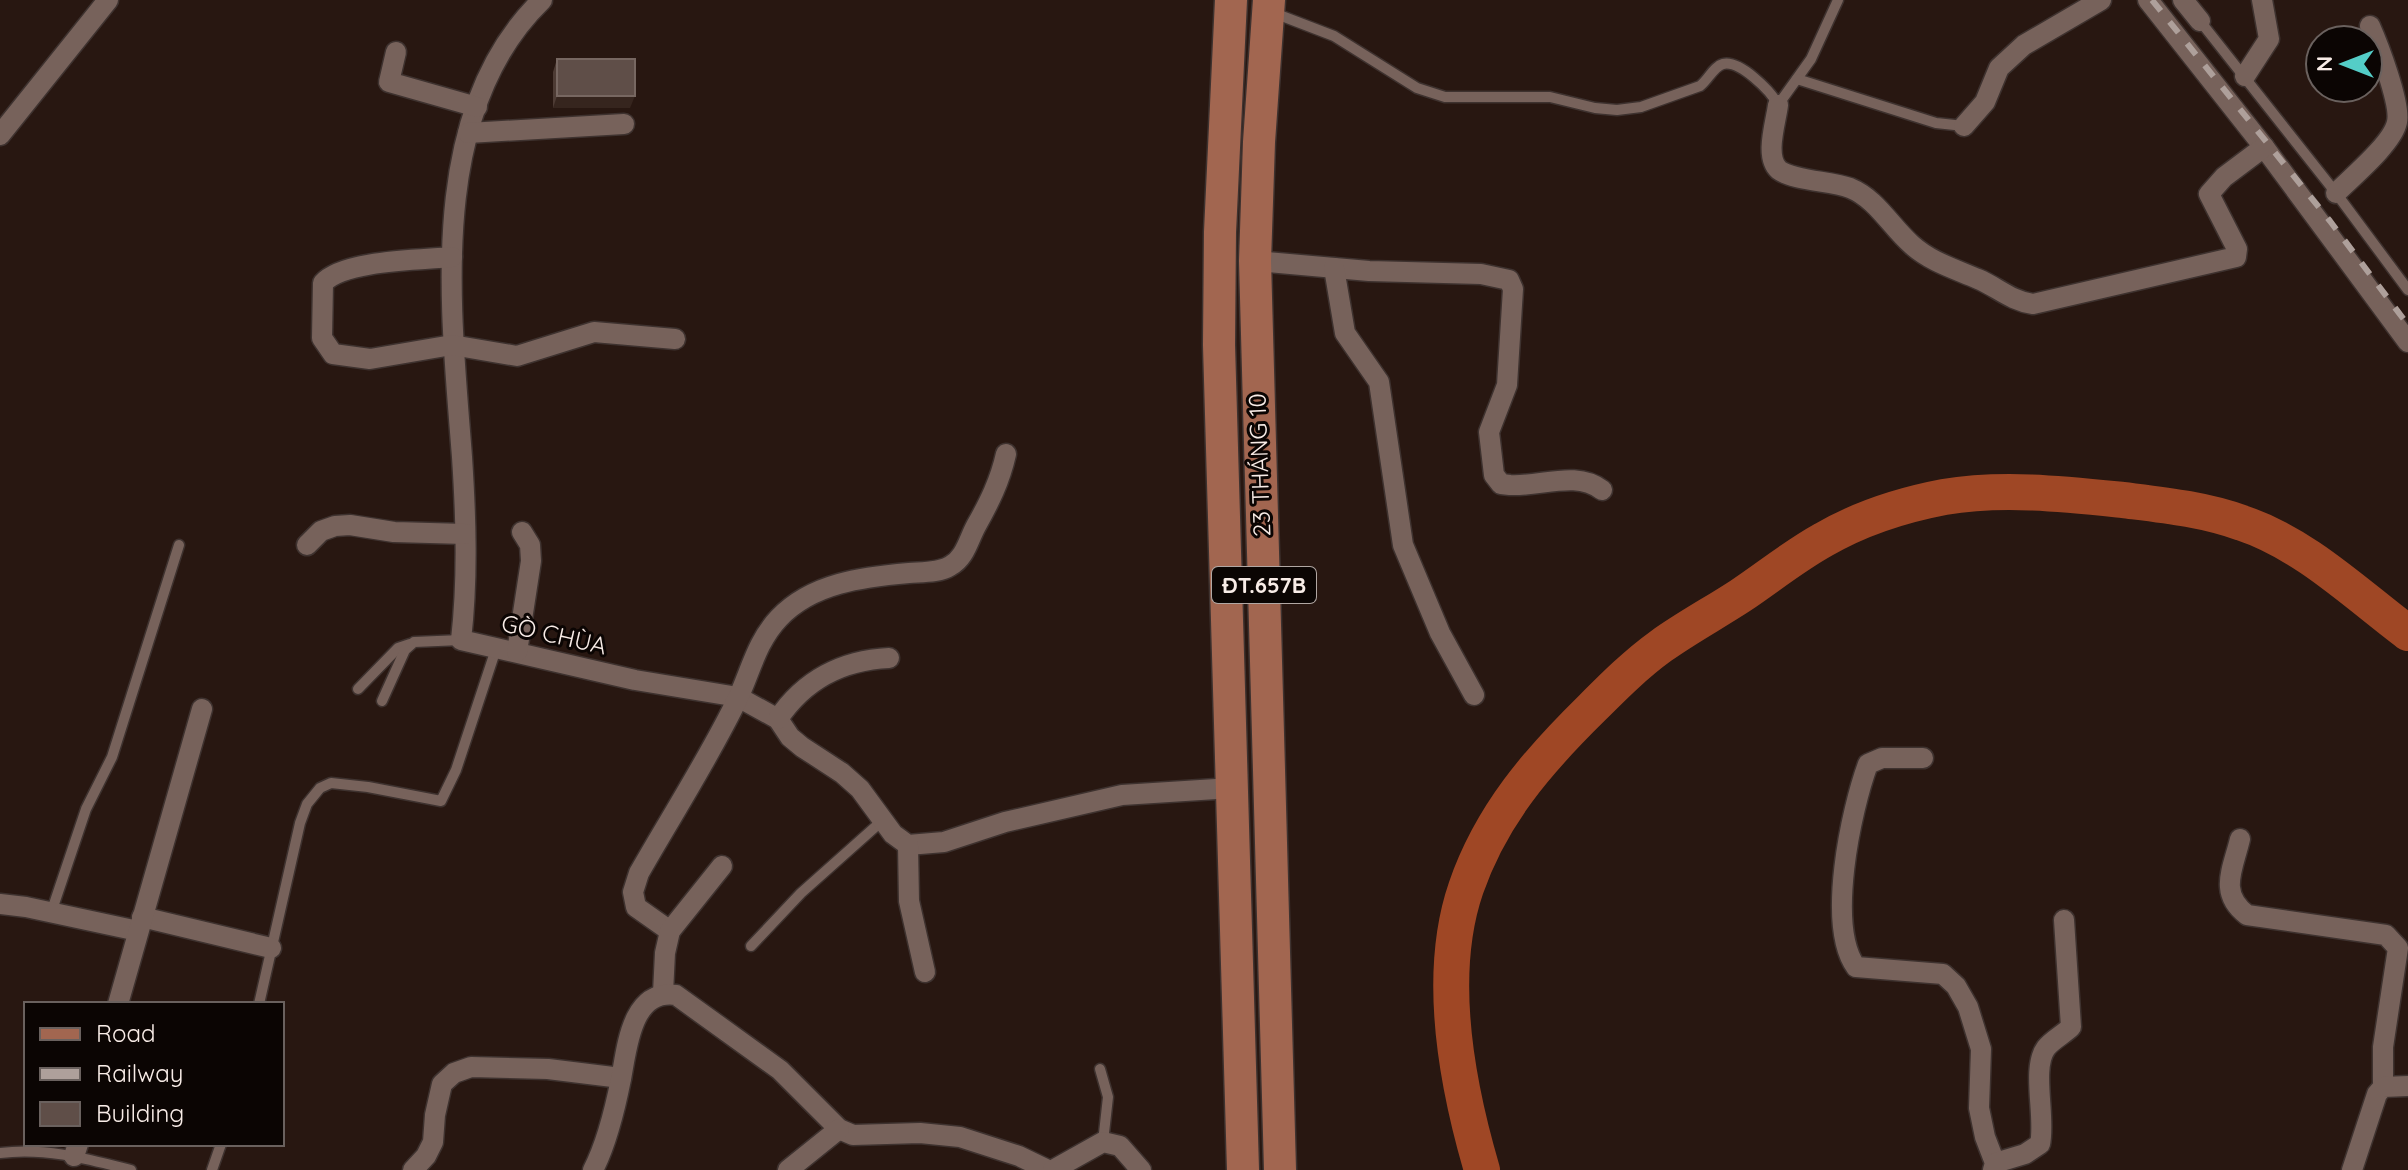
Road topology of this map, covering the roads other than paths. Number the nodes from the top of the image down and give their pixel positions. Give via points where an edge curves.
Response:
1 (108, 0) edge
2 (542, 0) edge
3 (1231, 0) edge
4 (1838, 0) edge
5 (2101, 0) edge
6 (2148, 0) edge
7 (2183, 0) edge
8 (2262, 0) edge
9 (1269, 6) edge
10 (2200, 21) joint
11 (396, 52) dead end
12 (2384, 66) edge
13 (2245, 76) junction
14 (1797, 79) junction
15 (1778, 105) junction
16 (477, 107) junction
17 (624, 124) dead end
18 (1964, 126) joint
19 (468, 133) junction
20 (0, 135) edge
21 (2264, 147) junction
22 (2336, 193) junction
23 (452, 257) junction
24 (1255, 261) junction
25 (1334, 268) junction
26 (2408, 290) edge
27 (675, 339) dead end
28 (2408, 342) edge
29 (452, 345) junction
30 (1006, 454) dead end
31 (1602, 490) dead end
32 (522, 532) dead end
33 (465, 534) junction
34 (179, 545) dead end
35 (307, 545) dead end
36 (461, 640) junction
37 (414, 642) junction
38 (506, 650) junction
39 (889, 658) dead end
40 (358, 689) dead end
41 (1474, 695) dead end
42 (738, 697) junction
43 (382, 701) dead end
44 (202, 709) dead end
45 (778, 719) junction
46 (1923, 758) dead end
47 (1232, 788) junction
48 (883, 820) junction
49 (2240, 839) dead end
50 (908, 845) junction
51 (722, 866) dead end
52 (0, 904) edge
53 (51, 913) junction
54 (2064, 920) dead end
55 (140, 924) junction
56 (670, 931) junction
57 (751, 946) dead end
58 (271, 948) junction
59 (925, 972) dead end
60 (663, 993) junction
61 (119, 1002) edge
62 (259, 1002) edge
63 (1100, 1069) dead end
64 (621, 1078) junction
65 (2408, 1086) edge
66 (2383, 1087) junction
67 (839, 1129) junction
68 (1103, 1142) junction
69 (220, 1146) edge
70 (76, 1150) edge
71 (0, 1153) edge
72 (1994, 1166) edge
73 (131, 1170) edge
74 (212, 1170) edge
75 (413, 1170) edge
76 (593, 1170) edge
77 (788, 1170) edge
78 (1050, 1170) edge
79 (1141, 1170) edge
80 (1243, 1170) edge
81 (1280, 1170) edge
82 (2352, 1170) edge

1 - 20 street
2 - 16 street via 498,55
3 - 47 main road, 23 THÁNG 10 / ĐT.657B via 1219,345
4 - 14 lane
5 - 18 street via 2024,45 1999,68 1985,102
6 - 21 street
7 - 10 street
8 - 13 street via 2269,39
9 - 15 lane via 1334,36 1417,88 1445,97 1550,97 1617,110 1700,86 1725,63 1736,65 1772,93
9 - 24 main road, 23 THÁNG 10 / ĐT.657B
10 - 13 lane
11 - 16 street via 389,82
12 - 22 street via 2398,120 2392,134
13 - 22 lane
14 - 15 lane
14 - 18 lane via 1936,123
15 - 21 street via 1771,158 1778,169 1849,188 1877,205 1914,247 2010,298 2033,304 2236,257 2237,249 2209,194
16 - 19 street
17 - 19 street
19 - 23 street
21 - 28 street
22 - 26 lane
23 - 29 street
23 - 29 street via 351,268 328,277 323,283 322,338 333,354 370,359
24 - 25 street
24 - 81 main road, 23 THÁNG 10 / ĐT.657B
25 - 31 street via 1481,274 1509,280 1513,289 1507,385 1489,432 1494,475 1501,484 1576,480 1590,481
25 - 41 street via 1345,333 1379,382 1403,545 1440,633
27 - 29 street via 594,332 517,356
29 - 33 street
30 - 42 street via 995,493 962,558 948,568 870,578 808,595 765,634
32 - 38 street via 531,561
33 - 35 street via 350,525 321,531
33 - 36 street
34 - 53 lane via 112,757 86,809
36 - 37 lane
36 - 38 street, GÒ CHÙA
37 - 40 lane via 398,648
37 - 43 lane via 405,650
38 - 42 street, GÒ CHÙA
38 - 58 lane via 441,801 331,783 307,804
39 - 45 street via 859,661 823,675 797,694
42 - 45 street, GÒ CHÙA
42 - 56 street via 633,892 636,907
44 - 55 street
45 - 48 street, GÒ CHÙA via 790,737 860,789
46 - 72 street via 1882,758 1868,764 1843,880 1845,938 1856,967 1943,974 1956,986 1981,1049 1979,1108
47 - 50 street via 1122,795 1019,818 944,842
47 - 80 main road, 23 THÁNG 10 / ĐT.657B
48 - 50 street, GÒ CHÙA
48 - 57 lane
49 - 66 street via 2229,888 2233,904 2247,915 2386,935 2398,948 2383,1047
50 - 59 street via 909,901
51 - 56 street
52 - 53 street
53 - 55 street
54 - 72 street via 2071,1027 2046,1047 2041,1060 2040,1144
55 - 58 street
55 - 61 street
56 - 60 street
58 - 62 lane
60 - 64 street via 647,1002 635,1020
60 - 67 street via 676,995 780,1070
63 - 68 lane via 1108,1097
64 - 75 street via 548,1069 471,1067 454,1073 442,1084 433,1142
64 - 76 street
65 - 66 street
66 - 82 street
67 - 77 street
67 - 78 street via 853,1135 960,1137
68 - 78 street
68 - 79 street via 1120,1146
69 - 74 lane
70 - 71 lane
70 - 73 lane

